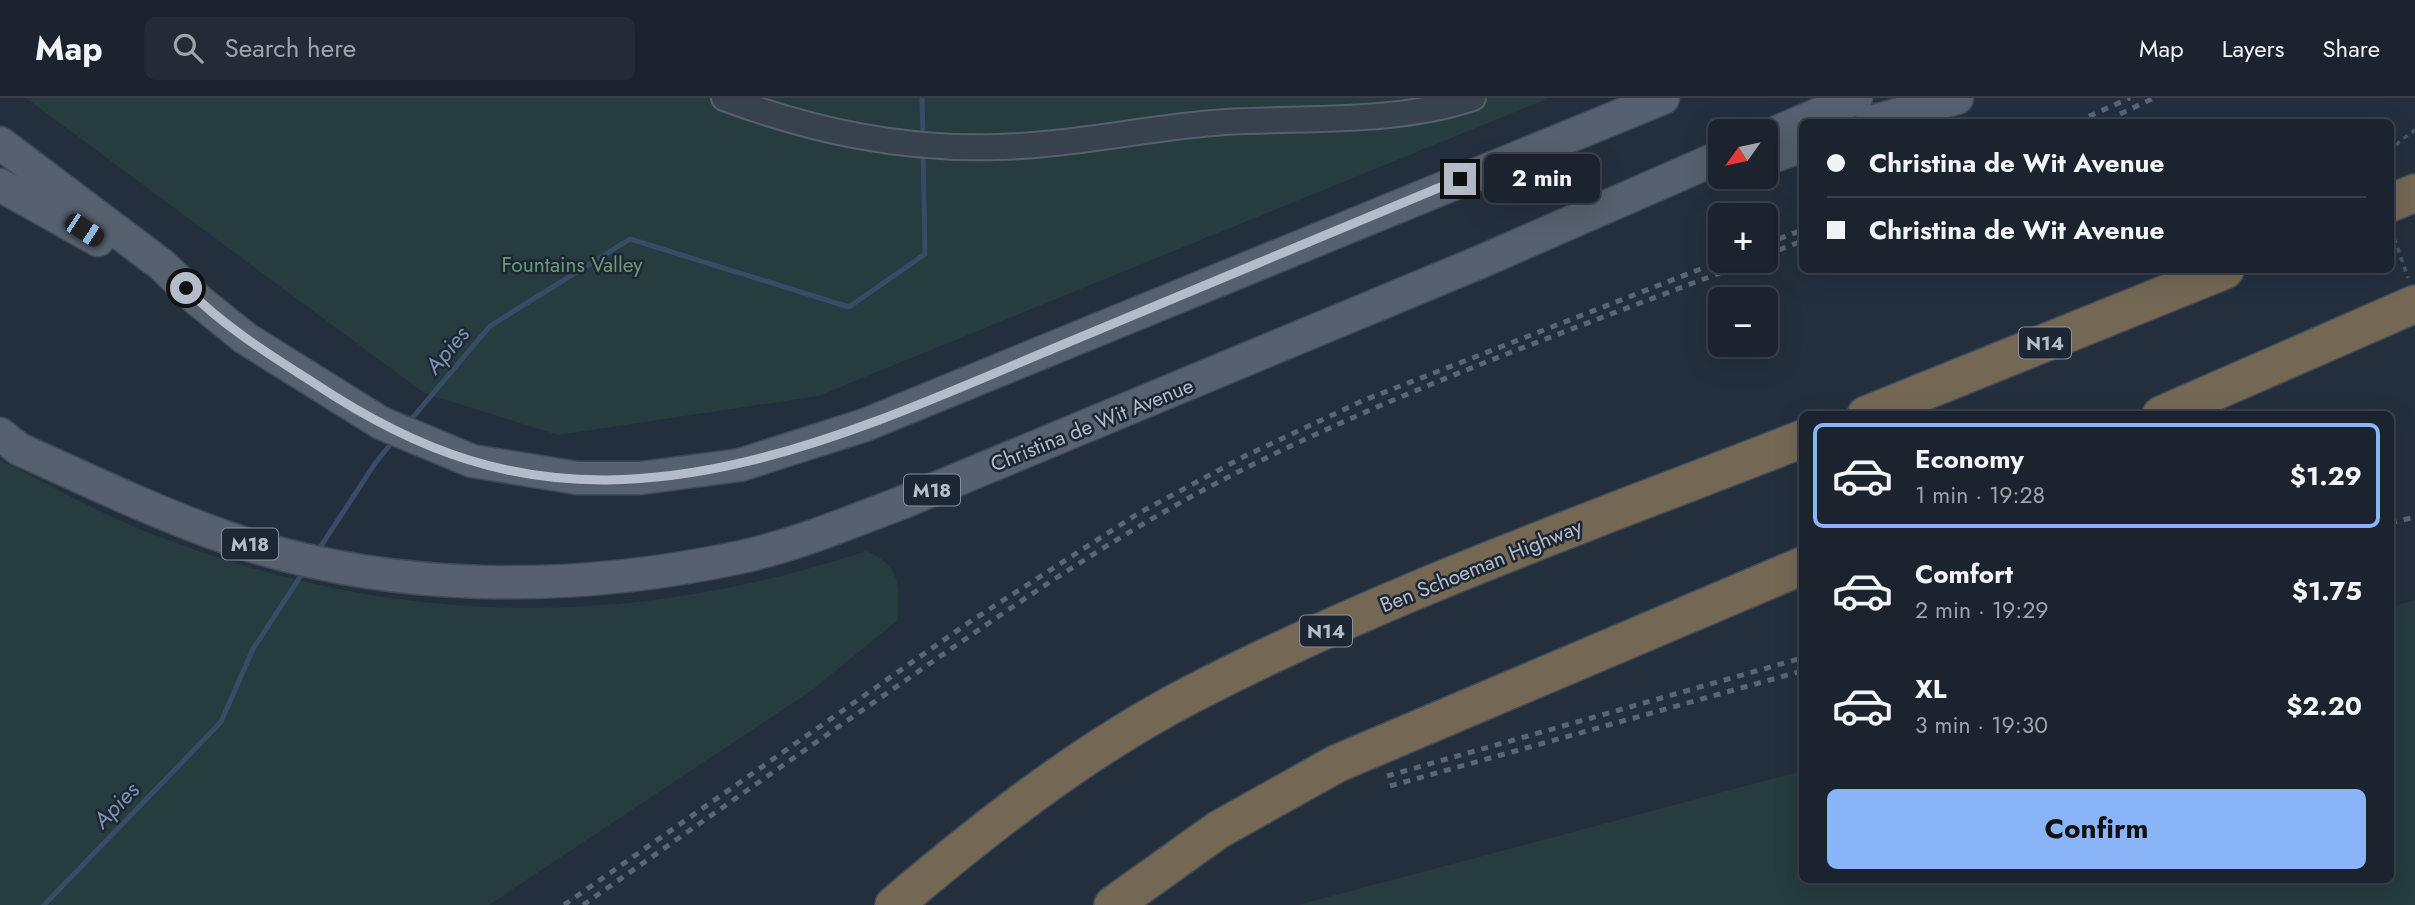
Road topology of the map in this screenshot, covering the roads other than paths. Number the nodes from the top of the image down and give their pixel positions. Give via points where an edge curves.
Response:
1 (723, 98) edge
2 (1473, 98) edge
3 (1663, 98) edge
4 (1856, 98) edge
5 (1957, 98) edge
6 (1808, 119) edge
7 (1882, 119) edge
8 (1799, 123) edge
9 (1778, 132) edge
10 (0, 143) edge
11 (1799, 147) edge
12 (1778, 155) edge
13 (1708, 162) edge
14 (1708, 179) edge
15 (0, 185) edge
16 (2415, 193) edge
17 (2394, 201) edge
18 (1480, 262) junction
19 (2218, 273) edge
20 (2413, 296) edge
21 (198, 300) junction
22 (1876, 411) edge
23 (2170, 411) edge
24 (1799, 440) edge
25 (6, 441) edge
26 (1799, 567) edge
27 (894, 905) edge
28 (1114, 905) edge

1 - 2 lane via 846,136 958,148 1209,124 1351,117
3 - 21 main road via 866,425 752,462 641,478 577,478 472,461 432,446 342,401 245,338
4 - 6 main road
5 - 7 main road
8 - 9 main road
10 - 21 main road via 162,265
11 - 12 main road
13 - 18 main road, Christina de Wit Avenue / M18
14 - 18 main road
15 - 21 main road
16 - 17 highway
18 - 25 main road, Christina de Wit Avenue / M18 via 813,536 742,556 643,573 528,583 440,580 353,569 230,538 151,509
19 - 22 highway, N14
20 - 23 highway via 2351,331
24 - 27 highway, Ben Schoeman Highway / N14 via 1377,608 1190,695 1028,797
26 - 28 highway via 1336,764 1218,830

